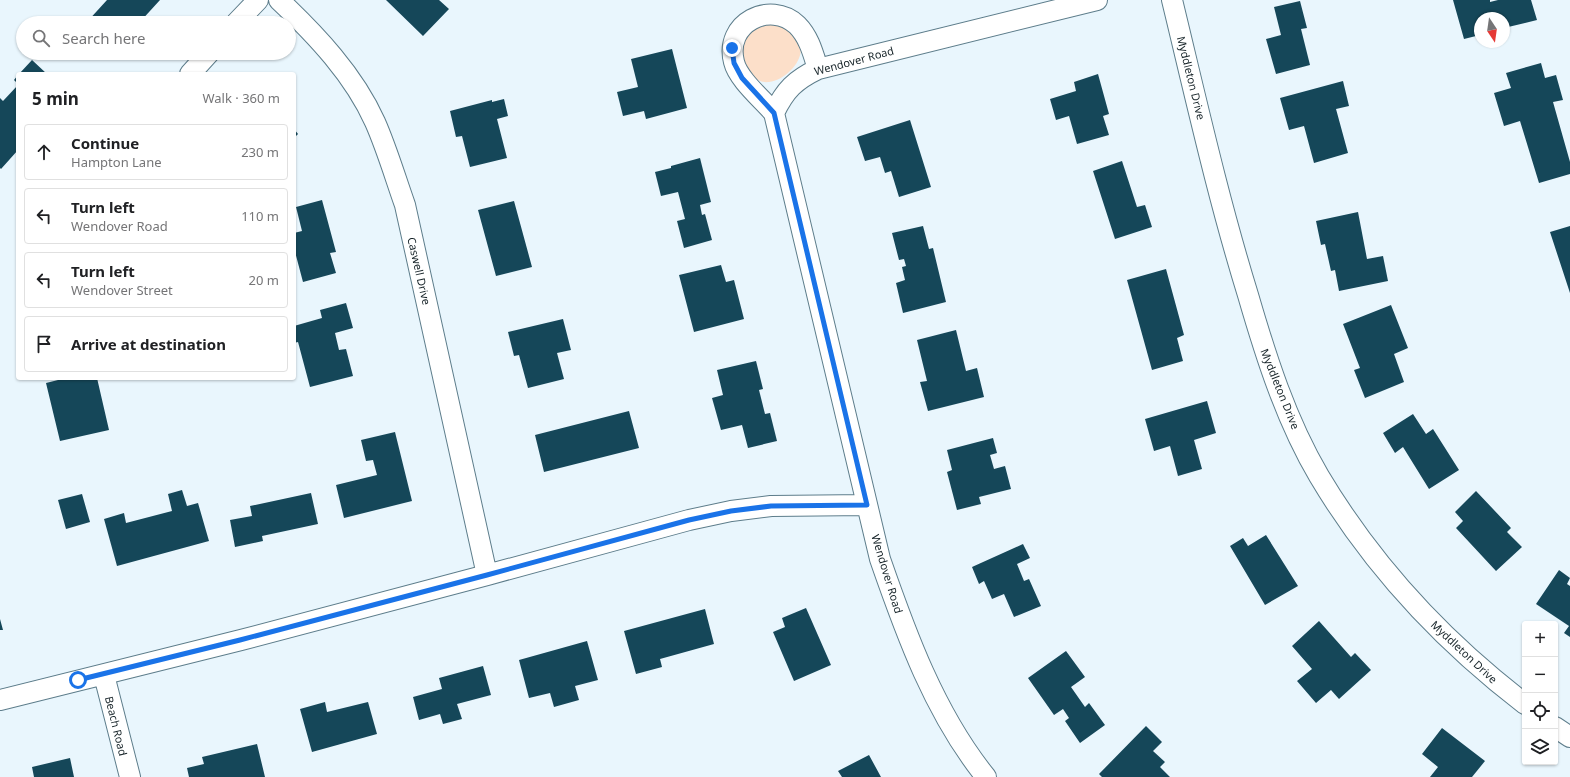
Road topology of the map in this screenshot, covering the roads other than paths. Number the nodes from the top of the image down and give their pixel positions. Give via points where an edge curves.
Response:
1 (258, 0) edge
2 (279, 0) edge
3 (1097, 0) edge
4 (1172, 0) edge
5 (243, 16) edge
6 (294, 16) edge
7 (296, 18) edge
8 (203, 60) edge
9 (818, 69) junction
10 (192, 72) edge
11 (774, 113) junction
12 (867, 505) junction
13 (487, 575) junction
14 (104, 674) junction
15 (0, 700) edge
16 (1522, 702) edge
17 (1558, 728) edge
18 (1570, 737) edge
19 (130, 777) edge
20 (986, 777) edge

1 - 5 street
2 - 6 street, Caswell Drive
3 - 9 street, Wendover Road
4 - 16 street, Myddleton Drive via 1239,266 1265,354 1303,444 1337,505 1391,576 1443,634
7 - 13 street, Caswell Drive via 333,56 356,89 374,121 390,161 405,205
8 - 10 street
9 - 11 street, Wendover Road via 792,85 780,99
9 - 11 street via 806,36 797,24 785,16 768,12 753,17 742,25 735,36 732,48 734,63 742,78
11 - 12 street, Wendover Road
12 - 13 street via 771,506 731,511
12 - 20 street, Wendover Road via 880,558 899,614 917,656 953,728
13 - 14 street
14 - 15 street
14 - 19 street, Beach Road
17 - 18 street

